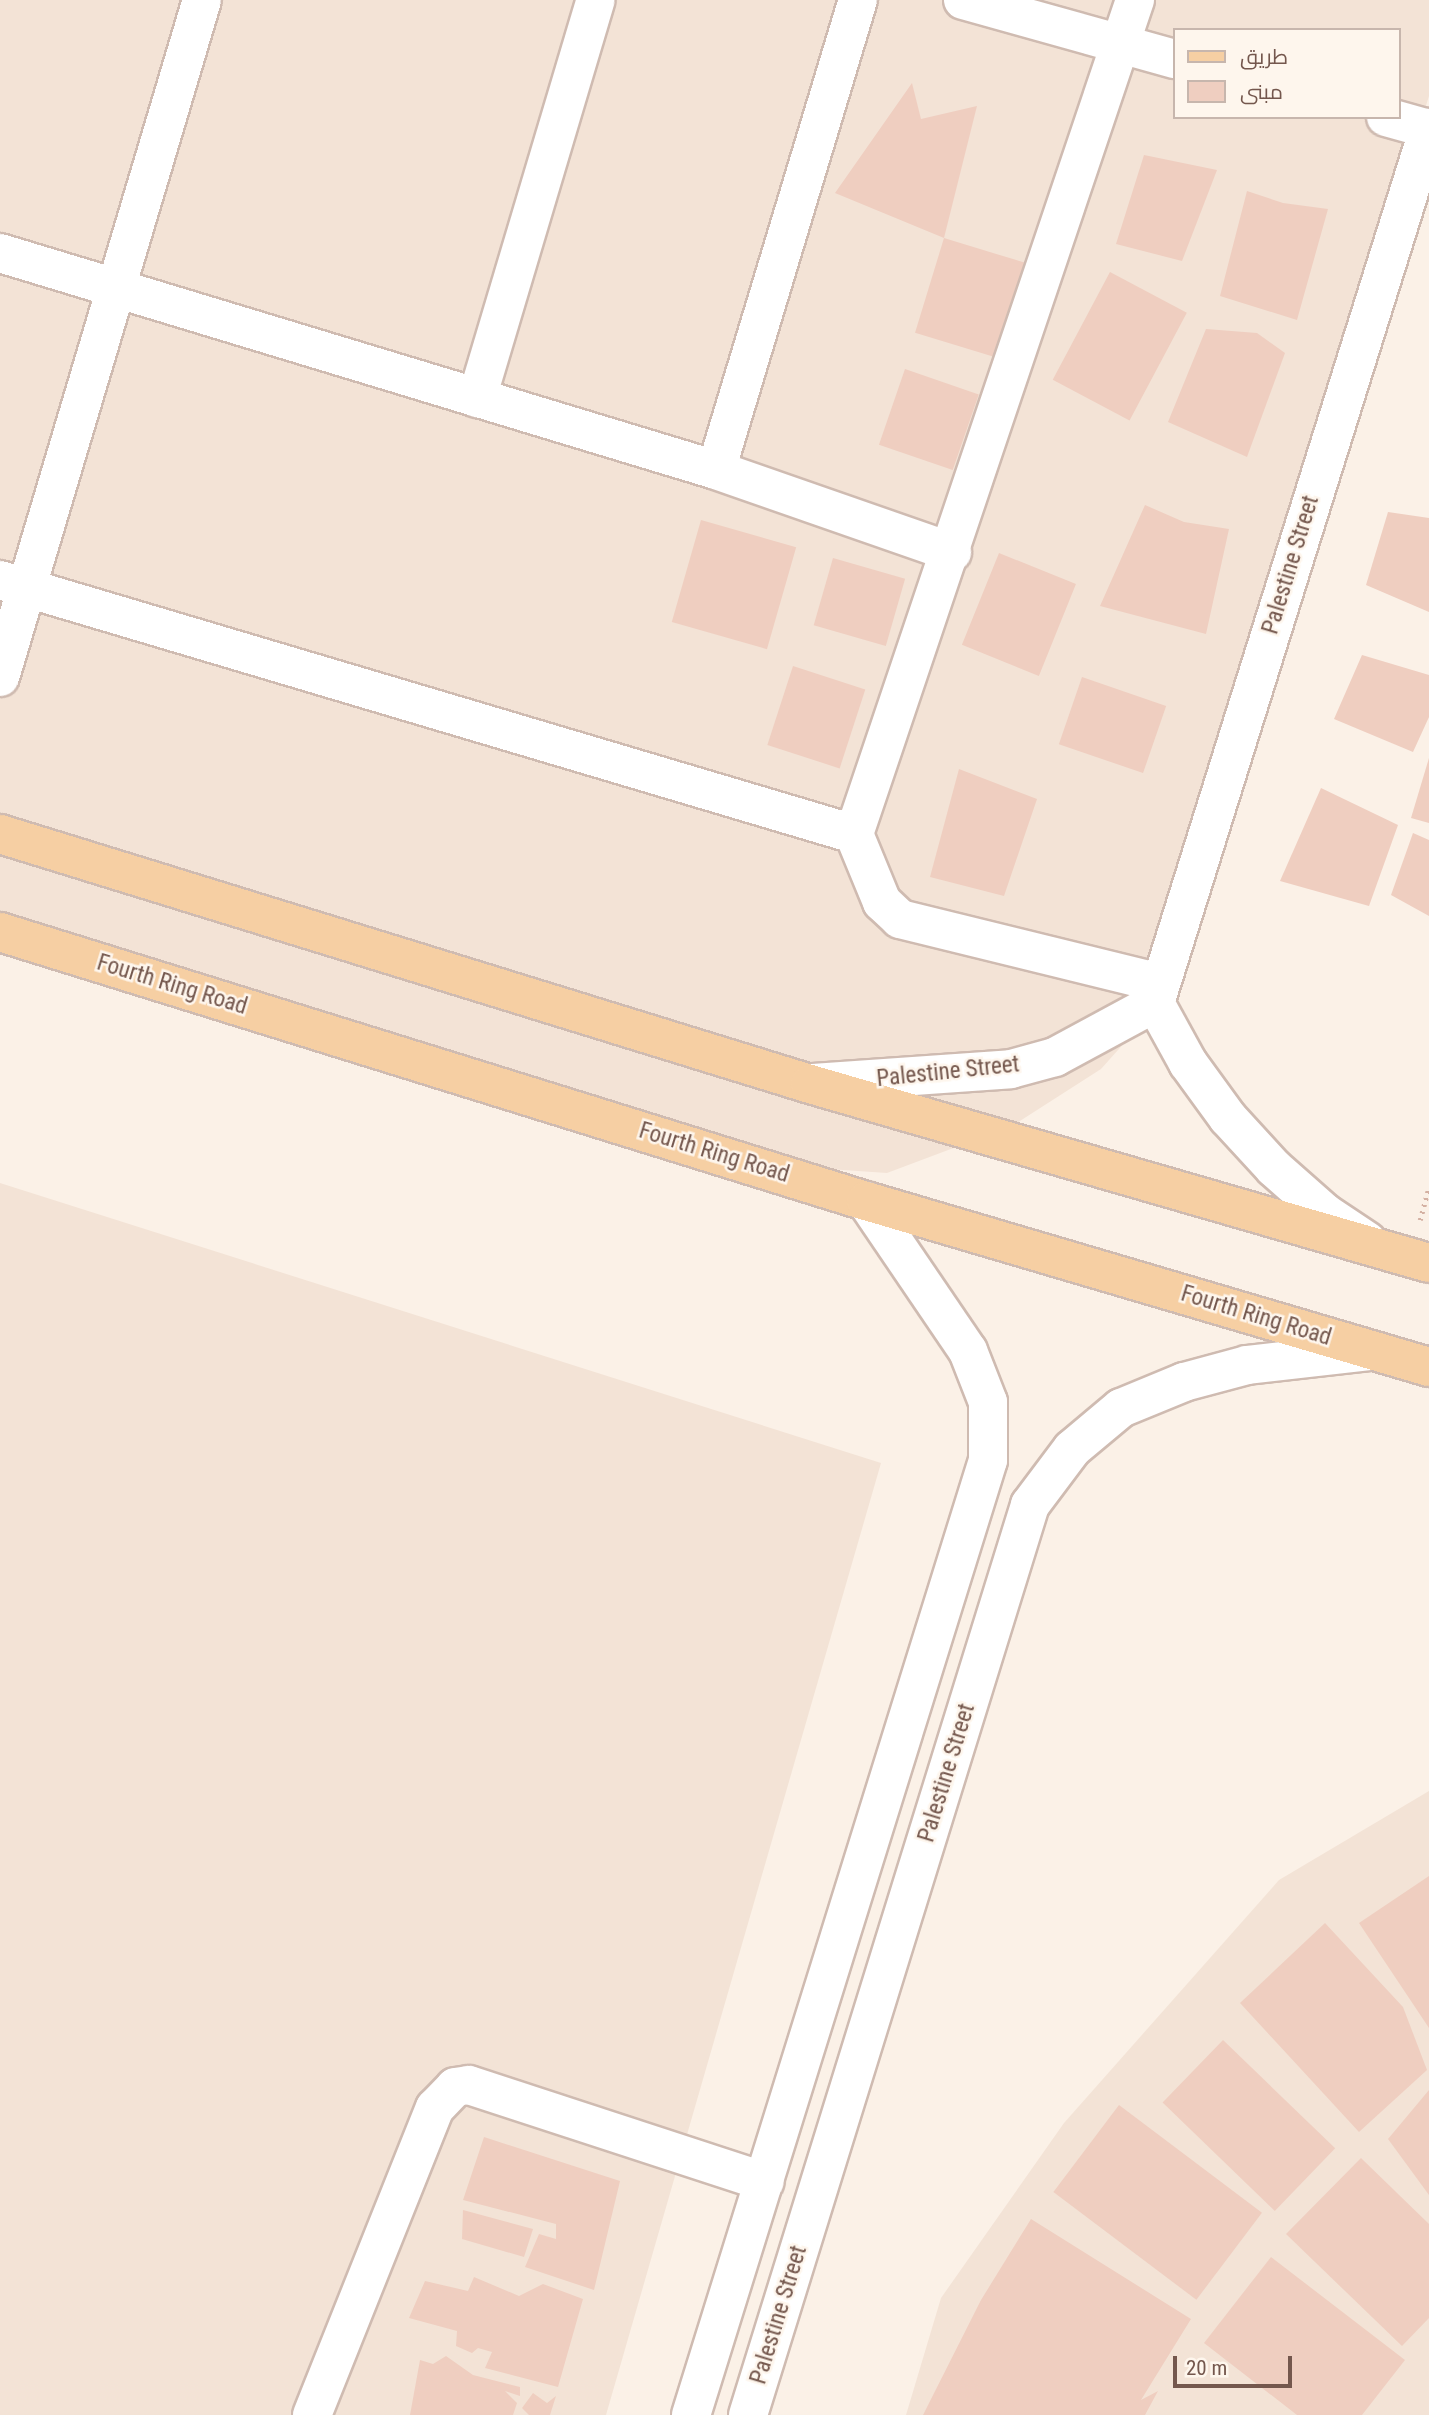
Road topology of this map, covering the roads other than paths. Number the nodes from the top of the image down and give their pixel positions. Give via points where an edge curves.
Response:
1 (202, 0) edge
2 (596, 0) edge
3 (858, 0) edge
4 (963, 0) edge
5 (1136, 0) edge
6 (1122, 44) junction
7 (1174, 59) edge
8 (1394, 119) edge
9 (1429, 128) edge
10 (0, 253) edge
11 (118, 288) junction
12 (478, 398) junction
13 (716, 470) junction
14 (952, 552) junction
15 (14, 584) edge
16 (0, 677) edge
17 (0, 834) edge
18 (854, 834) junction
19 (0, 932) edge
20 (1158, 993) junction
21 (810, 1084) junction
22 (866, 1200) junction
23 (1382, 1251) junction
24 (1429, 1263) edge
25 (1370, 1351) junction
26 (1429, 1367) edge
27 (765, 2182) junction
28 (312, 2415) edge
29 (691, 2415) edge
30 (748, 2415) edge

1 - 11 street
2 - 12 street
3 - 13 street
4 - 6 street
5 - 6 street
6 - 7 street
6 - 14 street
8 - 9 street
9 - 20 street, Palestine Street
10 - 11 street
11 - 12 street
11 - 15 street
12 - 13 street
13 - 14 street
14 - 18 street
15 - 16 street
15 - 18 street
17 - 21 main road
18 - 20 street via 882,902 900,919
19 - 22 main road, Fourth Ring Road
20 - 21 street, Palestine Street via 1055,1057 1011,1069
20 - 23 street via 1188,1063 1228,1118 1325,1213
21 - 23 main road
22 - 25 main road, Fourth Ring Road
22 - 27 street via 968,1351 988,1402 988,1460
23 - 24 main road
25 - 26 main road, Fourth Ring Road
25 - 30 street, Palestine Street via 1247,1365 1184,1382 1121,1408 1072,1449 1030,1505
27 - 28 street via 470,2085 455,2087 435,2108
27 - 29 street

